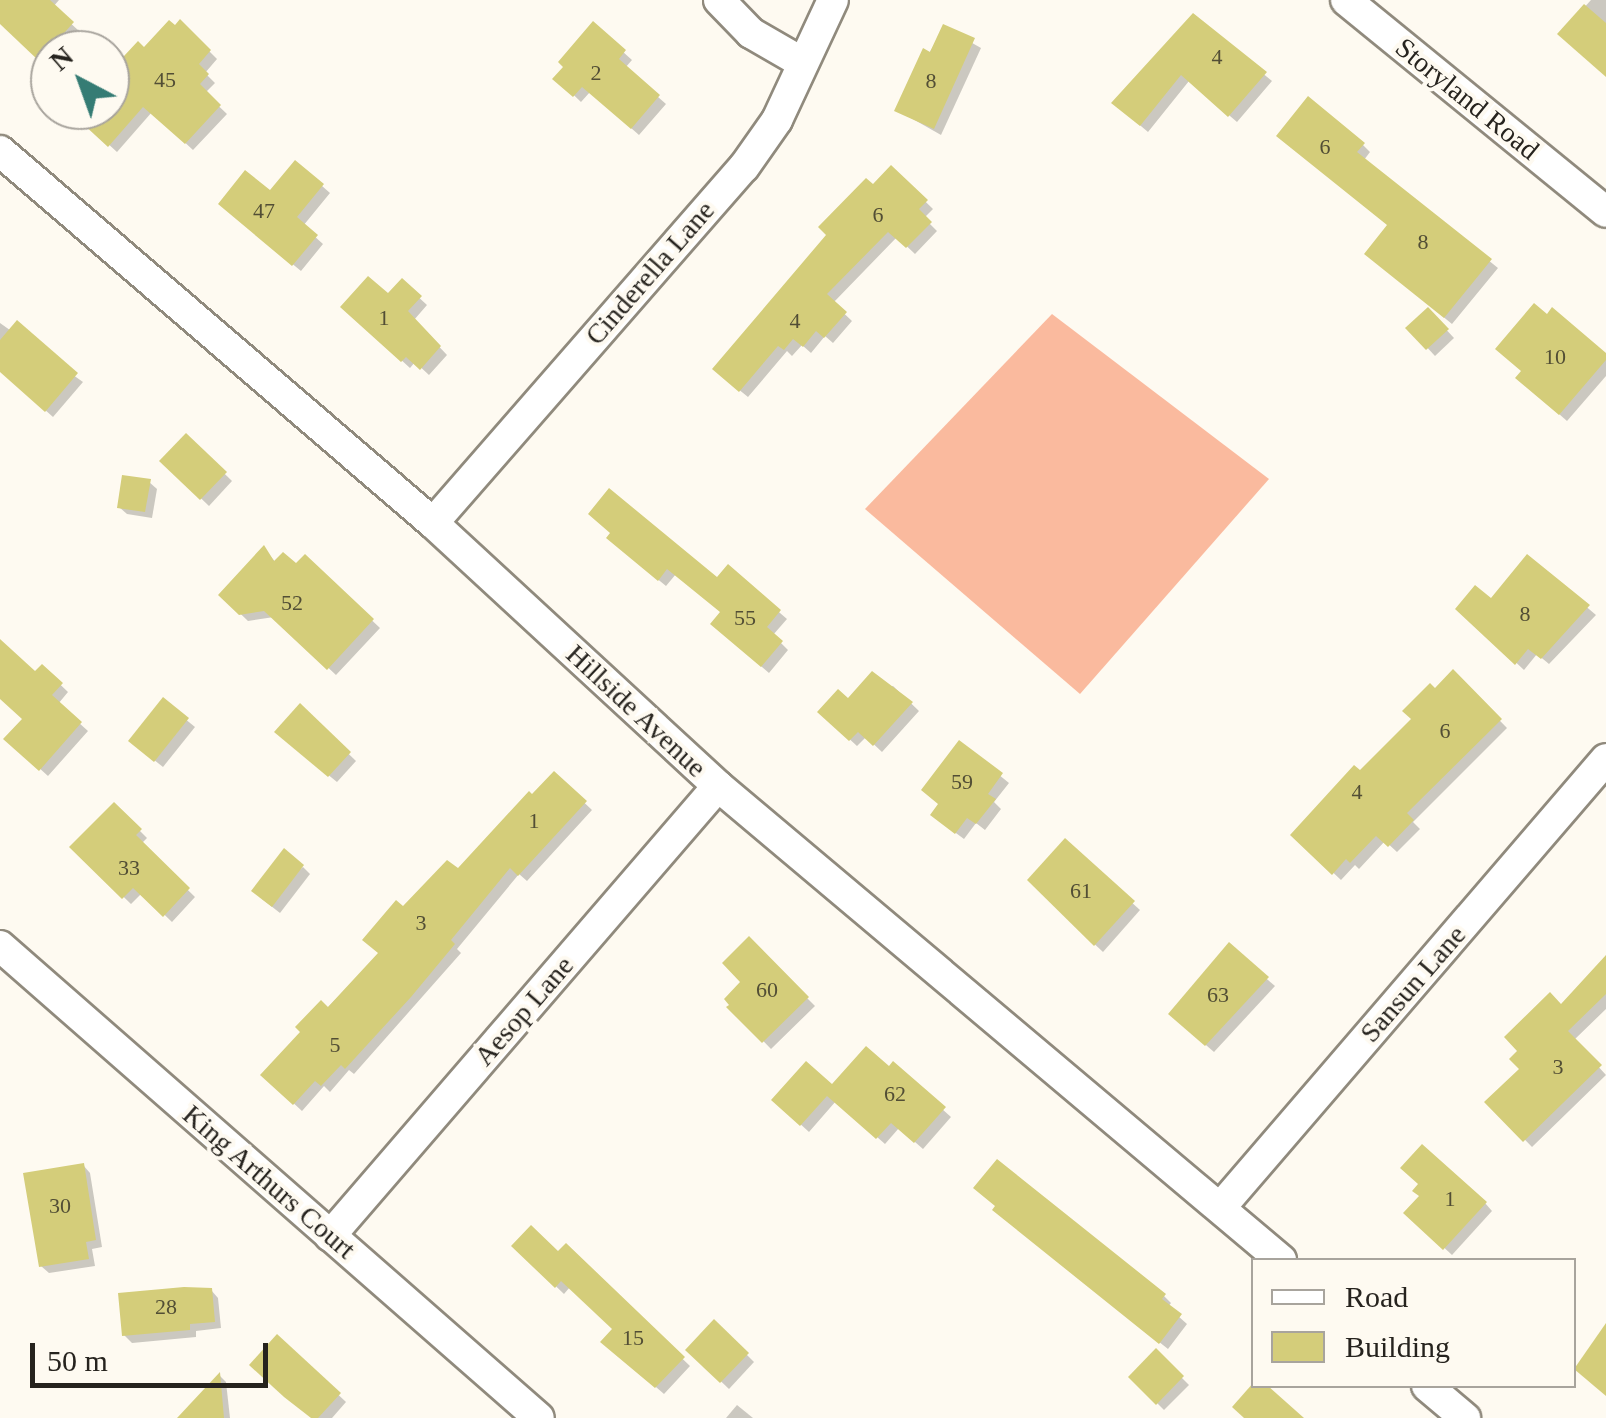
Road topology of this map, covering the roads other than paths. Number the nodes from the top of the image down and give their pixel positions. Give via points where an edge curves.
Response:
1 (719, 0) edge
2 (833, 0) edge
3 (1346, 0) edge
4 (803, 63) junction
5 (0, 152) edge
6 (1597, 205) edge
7 (433, 523) junction
8 (1606, 759) edge
9 (718, 786) junction
10 (0, 946) edge
11 (1220, 1208) junction
12 (330, 1236) junction
13 (1279, 1258) edge
14 (1429, 1388) edge
15 (538, 1418) edge
16 (1464, 1418) edge

1 - 4 street via 752,32
2 - 4 street, Cinderella Lane
3 - 6 street, Storyland Road
4 - 7 street, Cinderella Lane via 778,120 744,167
5 - 7 street, Hillside Avenue
7 - 9 street, Hillside Avenue
8 - 11 street, Sansun Lane
9 - 11 street, Hillside Avenue
9 - 12 street, Aesop Lane
10 - 12 street, King Arthurs Court
11 - 13 street, Hillside Avenue
12 - 15 street, King Arthurs Court
14 - 16 street

